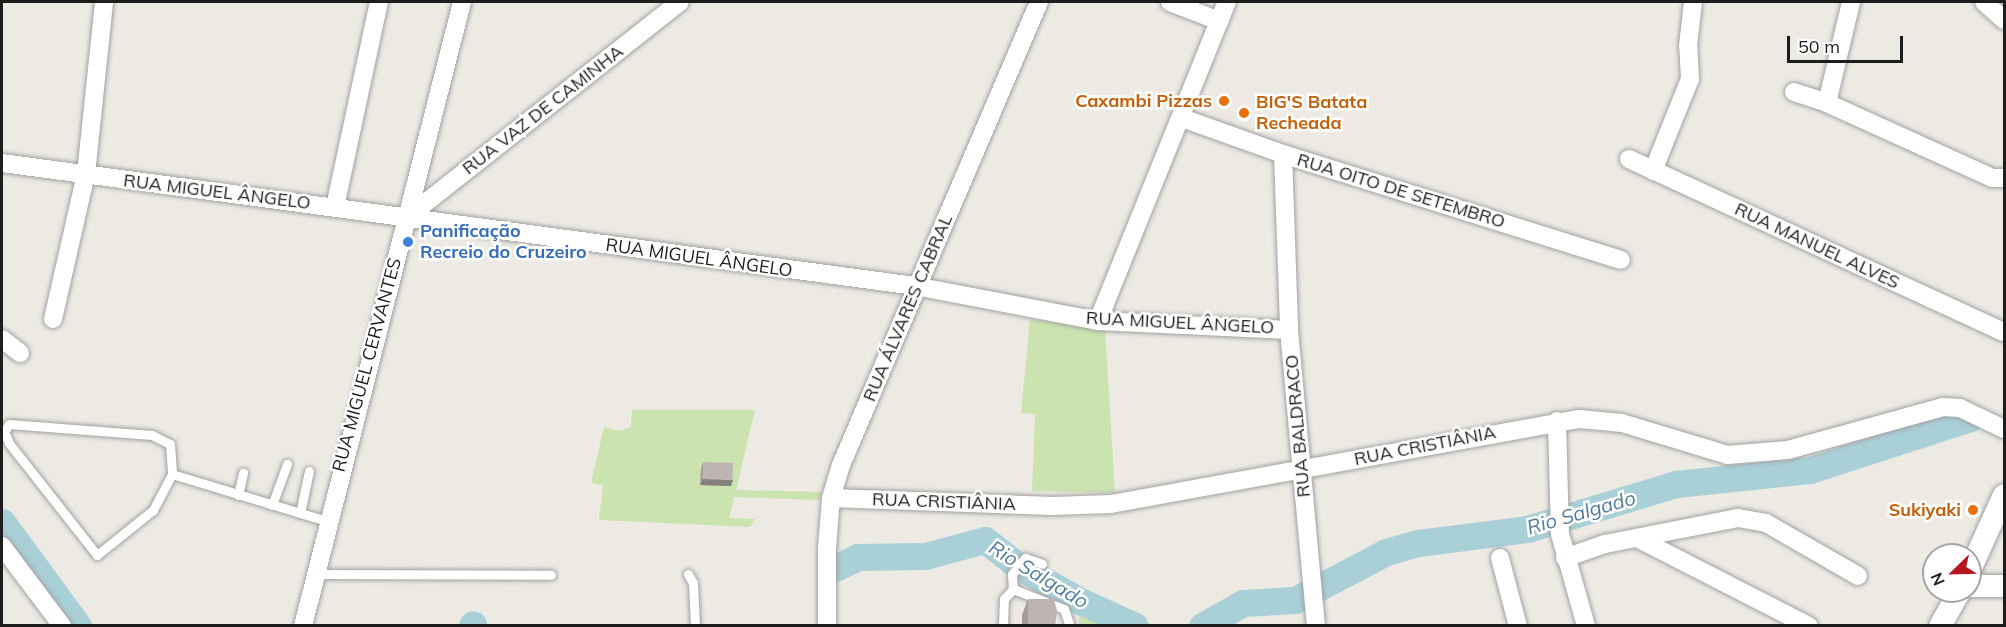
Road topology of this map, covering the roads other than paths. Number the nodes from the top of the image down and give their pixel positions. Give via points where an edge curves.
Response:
1 (105, 2) edge
2 (379, 2) edge
3 (462, 2) edge
4 (680, 2) edge
5 (1039, 2) edge
6 (1170, 2) edge
7 (1227, 2) edge
8 (1693, 2) edge
9 (1851, 2) edge
10 (1984, 2) edge
11 (2004, 20) edge
12 (1219, 21) junction
13 (1794, 92) dead end
14 (1827, 103) junction
15 (1182, 118) junction
16 (1283, 154) junction
17 (1629, 159) dead end
18 (2, 163) edge
19 (1653, 171) junction
20 (86, 174) junction
21 (2004, 178) edge
22 (334, 207) junction
23 (405, 219) junction
24 (1621, 260) dead end
25 (915, 286) junction
26 (53, 320) dead end
27 (1098, 321) junction
28 (1289, 330) junction
29 (2004, 332) edge
30 (2, 339) edge
31 (20, 353) dead end
32 (1557, 422) junction
33 (2004, 429) edge
34 (287, 464) dead end
35 (309, 471) dead end
36 (1303, 471) junction
37 (243, 473) dead end
38 (172, 474) junction
39 (238, 495) junction
40 (2004, 495) edge
41 (831, 498) junction
42 (272, 505) junction
43 (300, 513) junction
44 (327, 521) junction
45 (1637, 538) junction
46 (1982, 544) edge
47 (2, 546) edge
48 (1500, 558) dead end
49 (1565, 558) junction
50 (1042, 564) dead end
51 (313, 574) junction
52 (688, 574) dead end
53 (552, 575) dead end
54 (1858, 576) dead end
55 (1982, 586) edge
56 (2004, 586) edge
57 (1013, 589) junction
58 (1953, 603) edge
59 (1312, 623) edge
60 (62, 626) edge
61 (303, 626) edge
62 (695, 626) edge
63 (827, 626) edge
64 (1003, 626) edge
65 (1070, 626) edge
66 (1518, 626) edge
67 (1586, 626) edge
68 (1809, 626) edge
69 (1940, 626) edge

1 - 20 street
2 - 22 street
3 - 23 street, RUA MIGUEL CERVANTES
4 - 23 street, RUA VAZ DE CAMINHA
5 - 25 street, RUA ÁLVARES CABRAL
6 - 12 street
7 - 12 street
8 - 19 street via 1688,46 1690,79
9 - 14 street
10 - 11 street
12 - 15 street
13 - 14 street
14 - 21 street via 1985,175
15 - 16 street, RUA OITO DE SETEMBRO
15 - 27 street
16 - 24 street, RUA OITO DE SETEMBRO
16 - 28 street, RUA BALDRACO
17 - 19 street, RUA MANUEL ALVES
18 - 20 street, RUA MIGUEL ÂNGELO
19 - 29 street, RUA MANUEL ALVES
20 - 22 street, RUA MIGUEL ÂNGELO
20 - 26 street
22 - 23 street, RUA MIGUEL ÂNGELO
23 - 25 street, RUA MIGUEL ÂNGELO
23 - 44 street, RUA MIGUEL CERVANTES
25 - 27 street, RUA MIGUEL ÂNGELO
25 - 41 street, RUA ÁLVARES CABRAL
27 - 28 street, RUA MIGUEL ÂNGELO
28 - 36 street, RUA BALDRACO
30 - 31 street
32 - 33 street, RUA CRISTIÂNIA via 1602,419 1727,455 1788,450 1943,407 1960,408
32 - 36 street, RUA CRISTIÂNIA
32 - 49 street via 1556,494
34 - 42 lane
35 - 43 lane
36 - 41 street, RUA CRISTIÂNIA via 1093,506
36 - 59 street, RUA BALDRACO
37 - 39 lane
38 - 38 lane via 153,510 97,555 4,432 9,424 152,435 170,444
38 - 39 lane
39 - 42 lane
40 - 46 street
41 - 63 street, RUA ÁLVARES CABRAL
42 - 43 lane
43 - 44 lane
44 - 51 street, RUA MIGUEL CERVANTES
45 - 49 street
45 - 54 street via 1730,518 1748,519 1766,524
45 - 68 street
47 - 60 street
48 - 66 street
49 - 67 street
50 - 57 lane via 1028,557 1023,560 1012,574
51 - 53 lane
51 - 61 street, RUA MIGUEL CERVANTES
52 - 62 lane via 693,583
55 - 56 street
57 - 64 lane via 1004,599
57 - 65 lane via 1064,609
58 - 69 street

